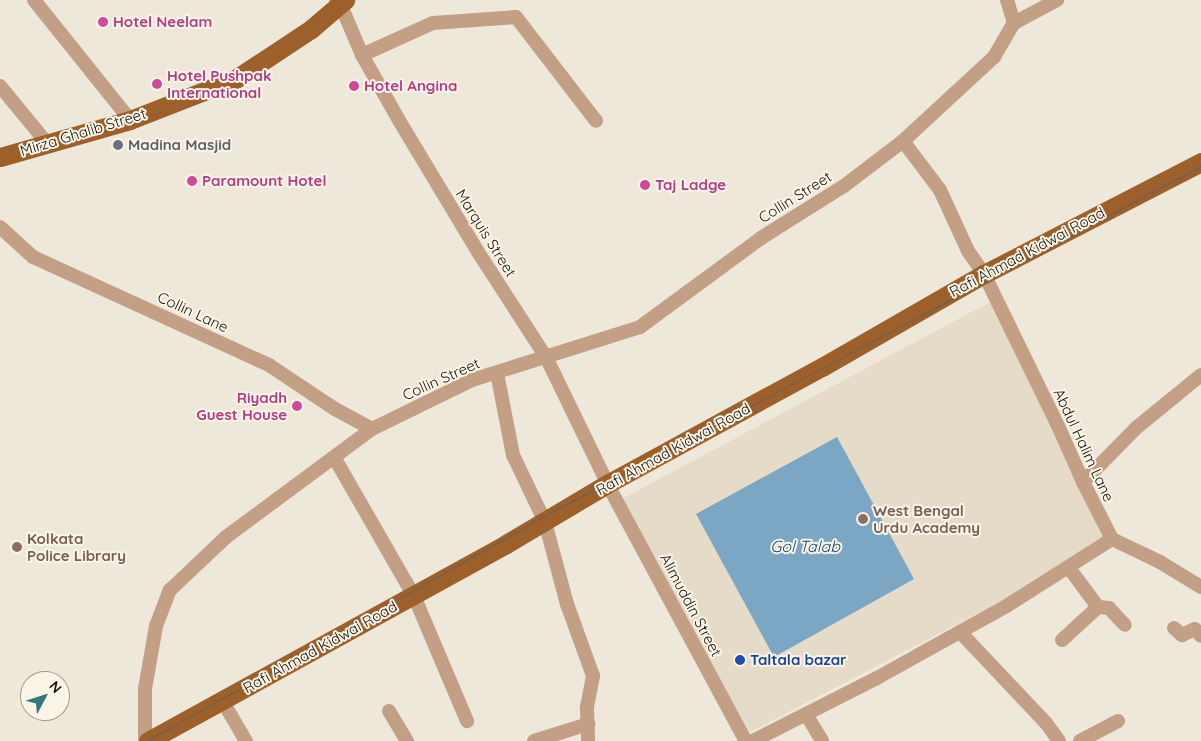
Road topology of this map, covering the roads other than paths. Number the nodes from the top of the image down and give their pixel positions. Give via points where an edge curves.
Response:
1 (34, 0) edge
2 (1007, 0) edge
3 (1057, 0) edge
4 (340, 1) edge
5 (1014, 23) junction
6 (362, 55) junction
7 (0, 86) edge
8 (130, 120) junction
9 (596, 121) dead end
10 (903, 141) junction
11 (48, 144) junction
12 (0, 157) edge
13 (1201, 162) edge
14 (0, 227) edge
15 (984, 274) junction
16 (546, 357) junction
17 (497, 373) junction
18 (1201, 375) edge
19 (372, 429) junction
20 (334, 457) junction
21 (1083, 482) junction
22 (608, 484) junction
23 (545, 522) junction
24 (1112, 539) junction
25 (1069, 568) junction
26 (1201, 587) edge
27 (414, 596) junction
28 (1098, 607) junction
29 (1125, 625) dead end
30 (1174, 628) dead end
31 (960, 632) junction
32 (1201, 636) edge
33 (1062, 640) dead end
34 (222, 700) junction
35 (389, 711) dead end
36 (806, 714) junction
37 (467, 721) dead end
38 (1118, 721) dead end
39 (588, 724) junction
40 (146, 741) edge
41 (246, 741) edge
42 (407, 741) edge
43 (534, 741) edge
44 (588, 741) edge
45 (746, 741) edge
46 (753, 741) edge
47 (822, 741) edge
48 (1059, 741) edge
49 (1080, 741) edge

1 - 8 street
2 - 5 street
3 - 5 street
4 - 6 street, Marquis Street
4 - 8 main road, Mirza Ghalib Street via 311,29 237,78
5 - 10 street, Collin Street via 994,57
6 - 9 street via 433,23 516,17
6 - 16 street, Marquis Street via 478,252
7 - 11 street
8 - 11 main road, Mirza Ghalib Street
10 - 15 street via 940,190 968,251
10 - 16 street, Collin Street via 844,186 761,238 640,327
11 - 12 main road, Mirza Ghalib Street
13 - 15 main road, Rafi Ahmad Kidwai Road
14 - 19 street, Collin Lane via 33,257 269,365 335,409
15 - 21 street, Abdul Halim Lane
15 - 22 main road, Rafi Ahmad Kidwai Road
16 - 17 street, Collin Street
16 - 22 street, Marquis Street
17 - 19 street, Collin Street via 472,380
17 - 23 street via 514,455
18 - 21 street via 1136,428
19 - 20 street, Collin Street
20 - 27 street
20 - 40 street, Collin Street via 226,537 170,590 156,626 145,689
21 - 24 street, Abdul Halim Lane
22 - 23 main road, Rafi Ahmad Kidwai Road
22 - 45 street, Alimuddin Street
23 - 27 main road, Rafi Ahmad Kidwai Road
23 - 39 street via 567,604 593,676 587,708
24 - 25 street
24 - 26 street via 1160,562
25 - 28 street
25 - 31 street
27 - 34 main road, Rafi Ahmad Kidwai Road
27 - 37 street
28 - 29 street via 1109,608
28 - 33 street
30 - 32 street via 1182,636 1195,629
31 - 36 street
31 - 48 street
34 - 40 main road, Rafi Ahmad Kidwai Road
34 - 41 street
35 - 42 street
36 - 46 street
36 - 47 street
38 - 49 street
39 - 43 street
39 - 44 street

